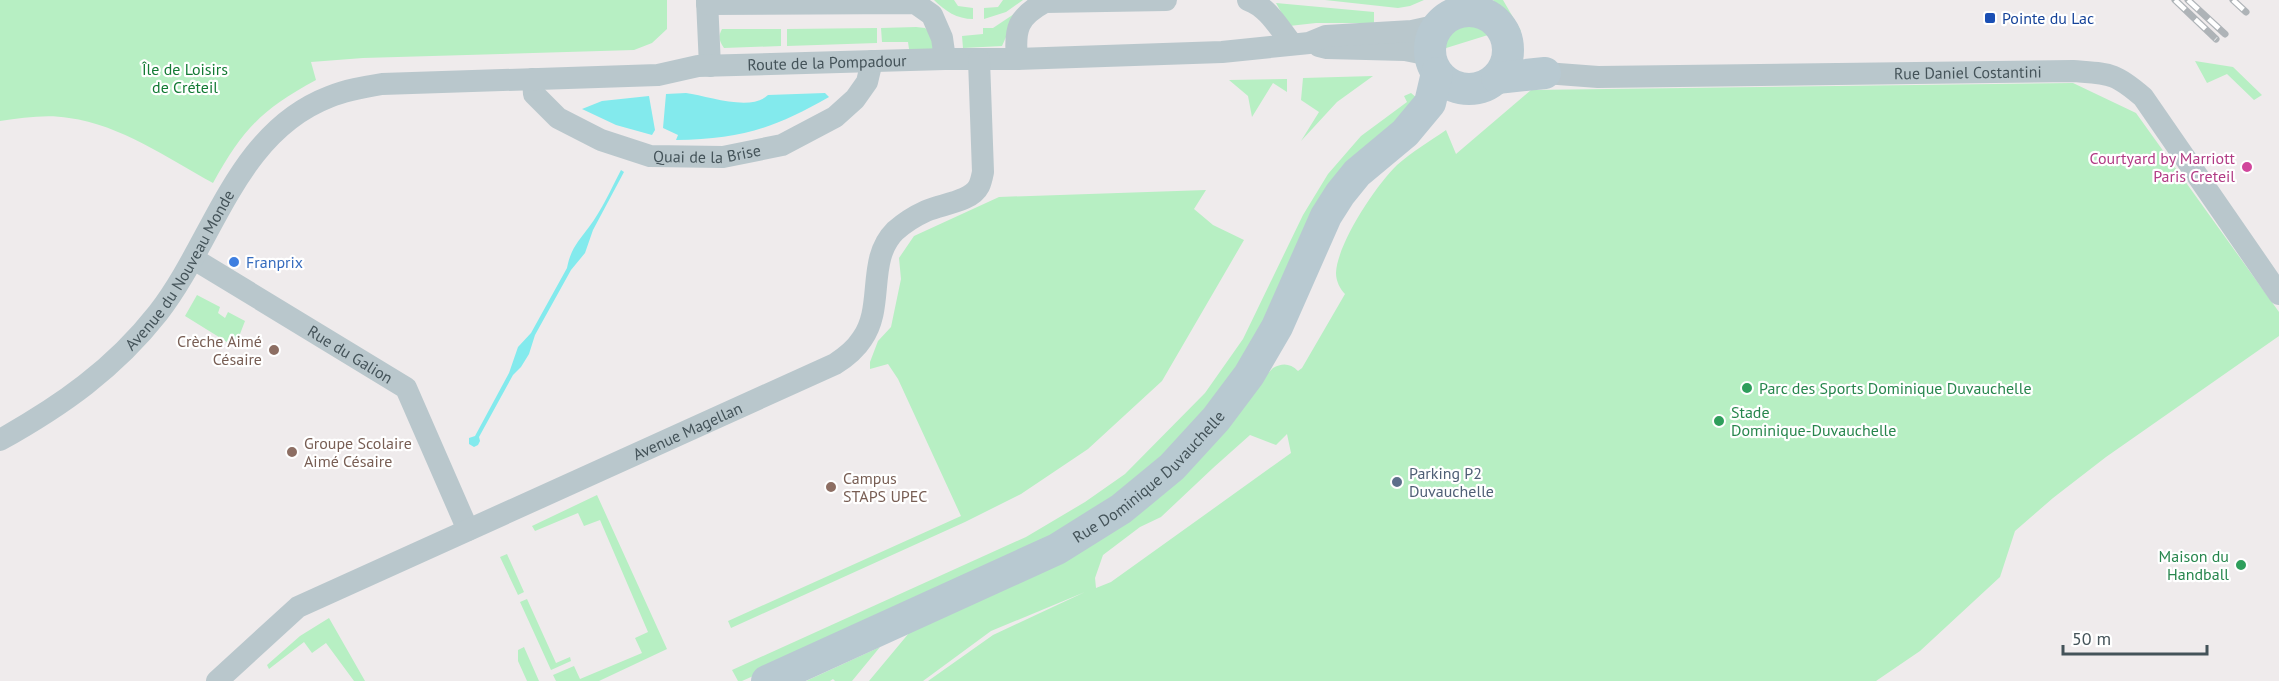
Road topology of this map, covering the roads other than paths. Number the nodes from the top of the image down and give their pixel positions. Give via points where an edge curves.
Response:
1 (1167, 0) edge
2 (1248, 0) edge
3 (707, 2) edge
4 (1486, 8) edge
5 (1451, 13) edge
6 (1300, 43) junction
7 (945, 59) junction
8 (1017, 59) junction
9 (979, 60) junction
10 (872, 61) junction
11 (1433, 64) junction
12 (710, 66) junction
13 (1502, 67) junction
14 (1545, 73) joint
15 (533, 79) junction
16 (347, 90) joint
17 (1466, 90) junction
18 (1405, 133) junction
19 (194, 259) junction
20 (2279, 294) edge
21 (0, 440) edge
22 (468, 530) junction
23 (217, 681) edge
24 (767, 681) edge

1 - 8 street via 1045,2 1028,12 1020,23
2 - 6 street via 1257,3
3 - 7 street via 915,3 932,15 942,38
3 - 12 street
4 - 5 street via 1478,13
4 - 13 street via 1507,43
5 - 6 street, Route de la Pompadour via 1412,30 1326,36
5 - 11 street via 1430,42
6 - 8 street, Route de la Pompadour via 1222,52
6 - 11 street, Route de la Pompadour via 1327,48 1405,50
7 - 9 street, Route de la Pompadour
7 - 10 street, Route de la Pompadour
8 - 9 street, Route de la Pompadour
9 - 22 street, Avenue Magellan via 983,172 979,187 968,196 906,222 883,247 870,324 852,352 836,364
10 - 12 street, Route de la Pompadour
10 - 15 street, Quai de la Brise via 867,82 835,117 782,145 723,157 650,156 601,140 558,118 534,94
11 - 17 street via 1450,85
11 - 18 street, Rue Dominique Duvauchelle via 1430,103
12 - 15 street, Route de la Pompadour via 658,75
13 - 14 street, Rue Daniel Costantini
13 - 17 street via 1486,86
14 - 20 street, Rue Daniel Costantini via 1598,77 2073,71 2111,74 2143,97
15 - 16 street, Route de la Pompadour via 382,84
16 - 19 street, Avenue du Nouveau Monde via 307,107 268,138 244,168
17 - 18 street, Rue Dominique Duvauchelle via 1442,114
18 - 24 street, Rue Dominique Duvauchelle via 1364,167 1340,194 1313,243 1277,327 1249,375 1172,468 1121,509 1057,549
19 - 21 street, Avenue du Nouveau Monde via 159,312 118,357 75,395
19 - 22 street, Rue du Galion via 406,388
22 - 23 street, Avenue Magellan via 298,607

